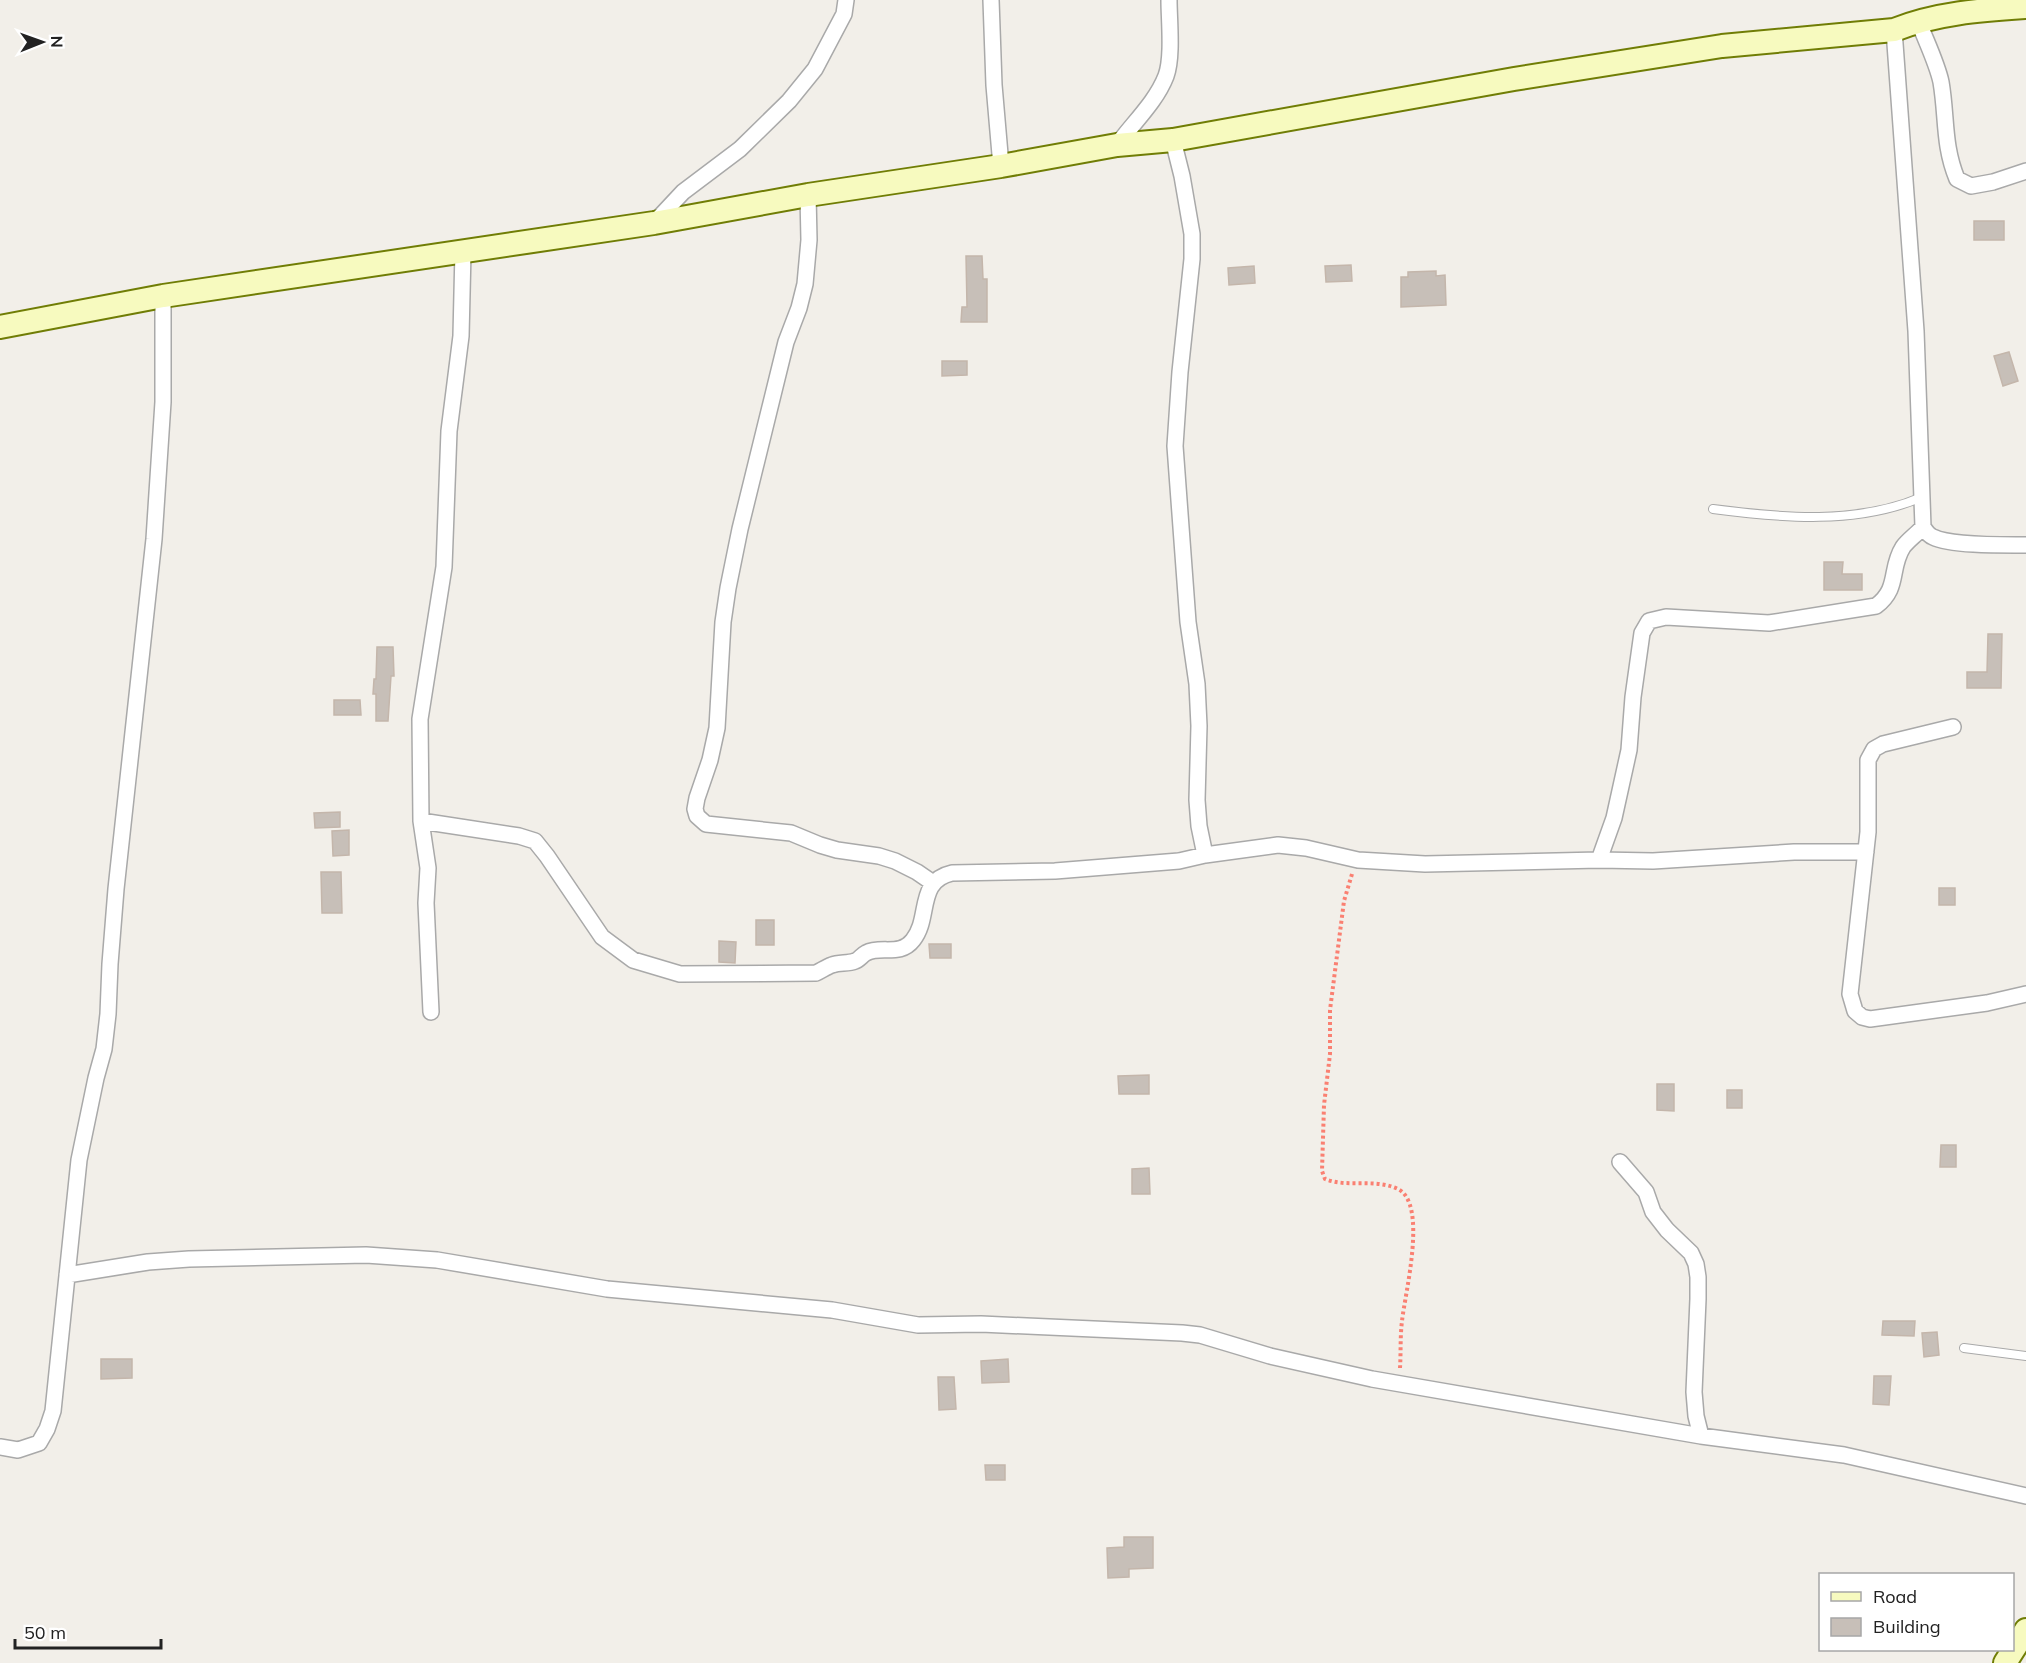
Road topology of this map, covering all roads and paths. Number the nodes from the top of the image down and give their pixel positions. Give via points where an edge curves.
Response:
1 (846, 0) edge
2 (1169, 0) edge
3 (988, 1) edge
4 (2026, 6) edge
5 (1918, 20) junction
6 (1894, 30) junction
7 (1173, 140) junction
8 (1117, 145) junction
9 (1001, 166) junction
10 (2026, 171) edge
11 (808, 195) junction
12 (654, 223) junction
13 (463, 251) junction
14 (163, 296) junction
15 (0, 327) edge
16 (1922, 497) junction
17 (1713, 509) dead end
18 (1923, 527) junction
19 (2026, 545) edge
20 (1953, 727) dead end
21 (421, 821) junction
22 (1866, 852) junction
23 (1205, 855) junction
24 (1358, 860) junction
25 (1599, 860) junction
26 (933, 883) junction
27 (2026, 994) edge
28 (431, 1012) dead end
29 (1620, 1162) dead end
30 (67, 1275) junction
31 (1964, 1348) dead end
32 (2026, 1356) edge
33 (1400, 1383) junction
34 (1701, 1436) junction
35 (0, 1447) edge
36 (2026, 1496) edge
37 (2026, 1630) edge
38 (2014, 1649) edge

1 - 12 street via 844,14 814,69 789,101 740,149 683,192
2 - 8 street via 1167,74
3 - 9 street
4 - 5 main road
5 - 6 main road
5 - 10 street via 1941,81 1945,133 1957,179 1971,186
6 - 7 main road via 1722,45
6 - 16 street via 1916,331
7 - 8 main road
7 - 23 street via 1192,234 1175,446 1188,622 1197,684 1197,800
8 - 9 main road
9 - 11 main road
11 - 12 main road
11 - 26 street via 805,284 786,342 740,529 723,622 717,728 695,808 706,824 791,833 837,849 879,856
12 - 13 main road
13 - 14 main road
13 - 21 street via 460,336 449,430 444,567 420,719
14 - 15 main road
14 - 30 street via 163,402 154,539 116,889 108,1014 79,1160
16 - 17 lane via 1882,510 1810,518
16 - 18 street
18 - 19 street via 1930,536 1941,540
18 - 25 street via 1903,547 1890,591 1875,606 1769,623 1666,617 1649,621 1642,633 1629,750 1614,818
20 - 22 street via 1874,749 1868,760
21 - 26 street via 535,841 602,937 633,960 680,974 816,973 833,964 855,961 872,951 903,948 916,936
21 - 28 street via 428,868
22 - 25 street
22 - 27 street via 1850,994 1862,1017 1906,1015
23 - 24 street via 1278,845
23 - 26 street via 1179,861 1054,871 952,873
24 - 25 street via 1425,864
24 - 33 path via 1344,901 1329,1011 1322,1171 1325,1179 1334,1183 1385,1185 1407,1195 1412,1210 1413,1245 1401,1324
29 - 34 street via 1646,1192 1653,1212 1691,1253 1696,1264 1694,1392
30 - 33 street via 189,1259 366,1255 437,1260 607,1289 832,1310 918,1325 981,1324 1200,1335 1270,1356
30 - 35 street via 48,1429 39,1443 18,1450
31 - 32 lane
33 - 34 street
34 - 36 street via 1844,1455
37 - 38 main road

